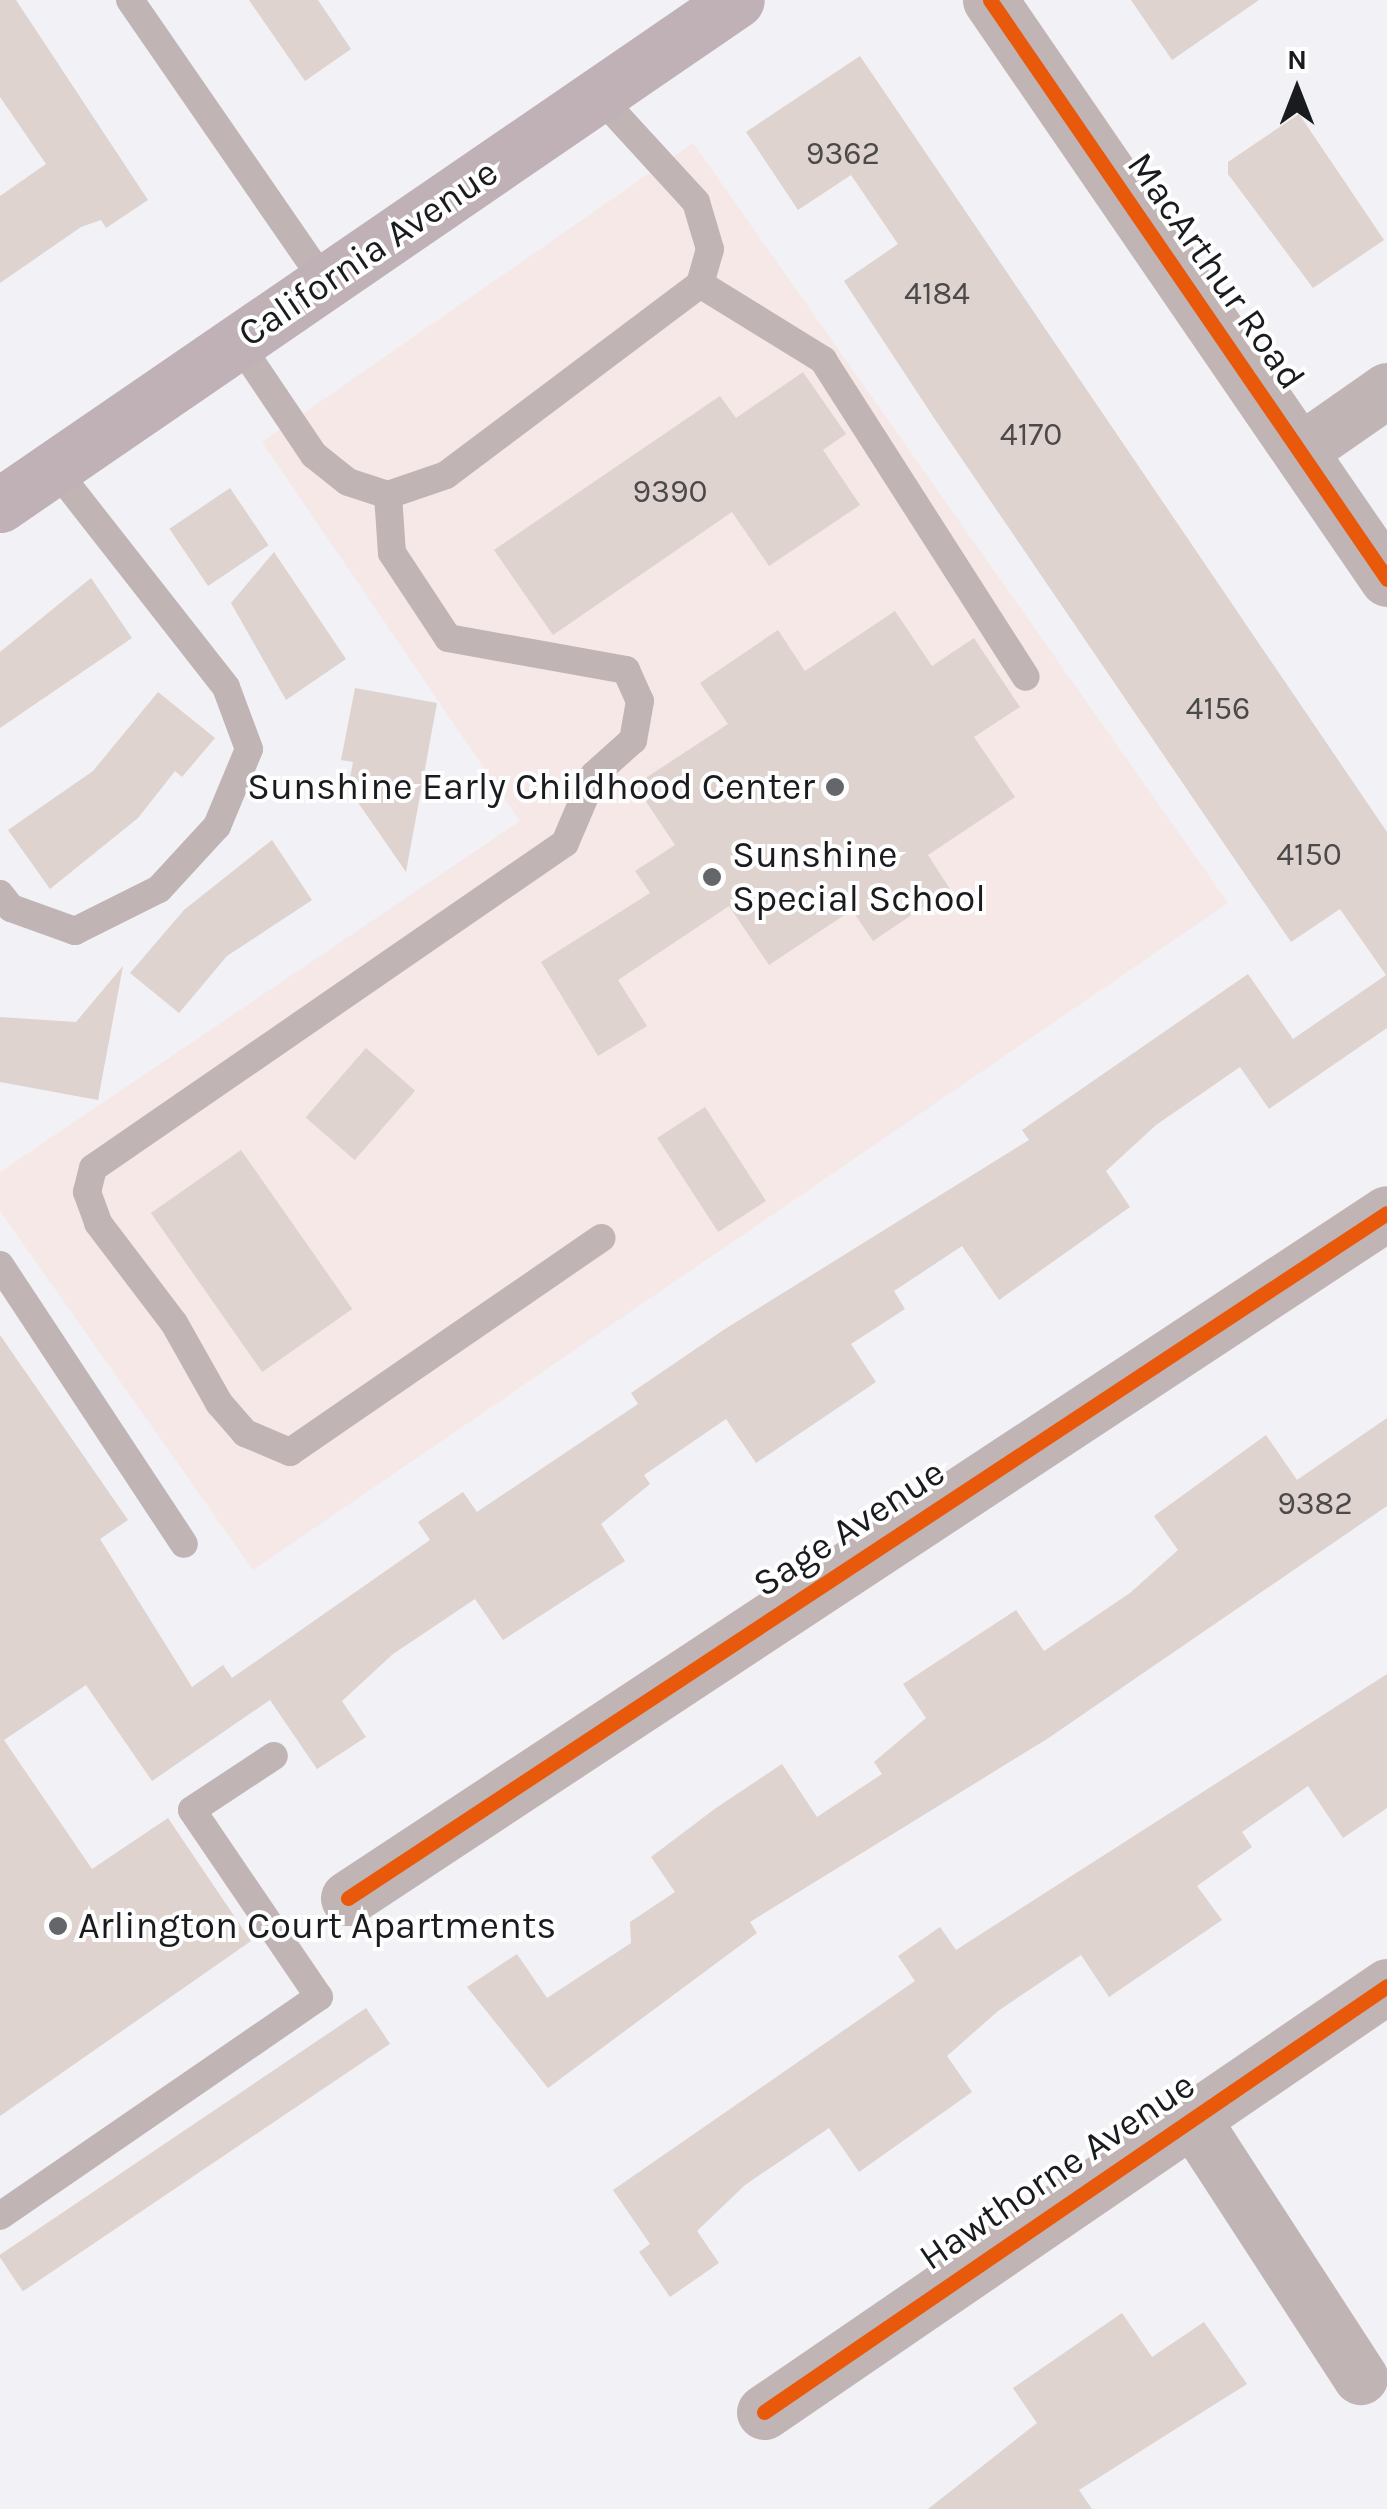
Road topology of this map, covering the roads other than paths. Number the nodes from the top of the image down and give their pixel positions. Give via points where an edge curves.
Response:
1 (130, 0) edge
2 (737, 0) edge
3 (990, 0) edge
4 (598, 95) junction
5 (325, 283) junction
6 (700, 284) junction
7 (238, 342) junction
8 (1387, 390) edge
9 (1301, 450) junction
10 (54, 468) junction
11 (388, 495) junction
12 (0, 505) edge
13 (1387, 580) edge
14 (1026, 678) dead end
15 (0, 894) edge
16 (1387, 1213) edge
17 (600, 1238) dead end
18 (0, 1265) edge
19 (184, 1544) dead end
20 (274, 1756) dead end
21 (348, 1898) dead end
22 (1387, 1986) edge
23 (1192, 2118) junction
24 (0, 2216) edge
25 (1360, 2377) dead end
26 (764, 2412) dead end

1 - 5 lane
2 - 4 main road, California Avenue
3 - 9 street, MacArthur Road
4 - 5 main road, California Avenue
4 - 6 lane via 696,202 710,248
5 - 7 main road, California Avenue
6 - 11 lane via 446,475
6 - 14 lane via 824,360
7 - 10 main road, California Avenue
7 - 11 lane via 314,455 348,482
8 - 9 street
9 - 13 street, MacArthur Road
10 - 12 main road, California Avenue
10 - 15 lane via 226,687 250,749 218,826 159,890 75,931 11,908
11 - 17 lane via 392,553 448,638 626,670 640,702 633,740 594,775 565,843 93,1168 87,1192 98,1222 174,1324 219,1403 245,1433 290,1452
16 - 21 street, Sage Avenue
18 - 19 lane
20 - 24 lane via 192,1810 319,1997
22 - 23 street, Hawthorne Avenue
23 - 25 street
23 - 26 street, Hawthorne Avenue

